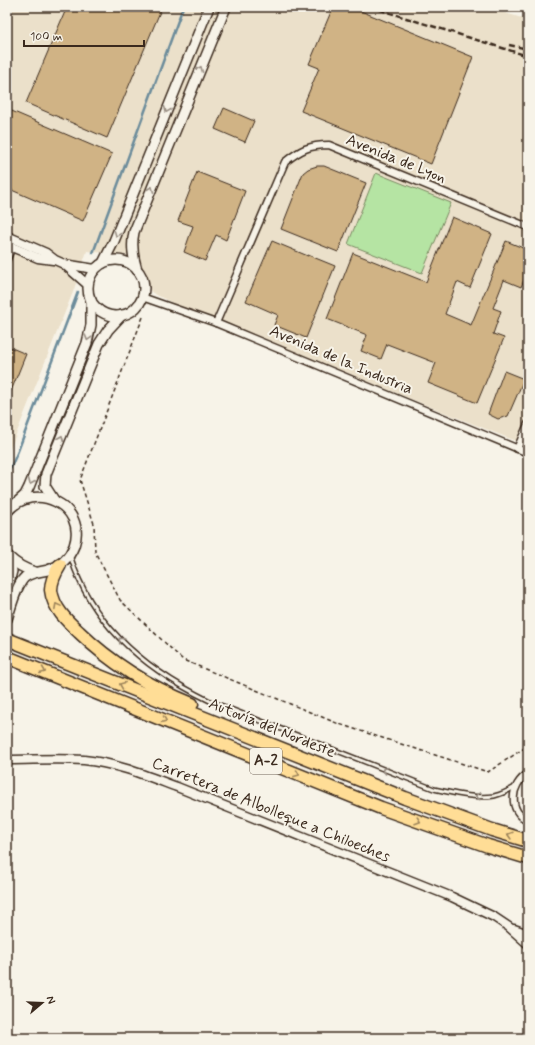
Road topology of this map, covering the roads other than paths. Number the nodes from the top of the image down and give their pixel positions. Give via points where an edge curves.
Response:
1 (209, 7) edge
2 (226, 7) edge
3 (528, 227) edge
4 (7, 236) edge
5 (10, 246) edge
6 (46, 253) junction
7 (55, 260) junction
8 (7, 262) edge
9 (103, 263) junction
10 (64, 264) junction
11 (95, 269) junction
12 (137, 270) junction
13 (88, 285) junction
14 (142, 298) junction
15 (91, 300) junction
16 (122, 315) junction
17 (216, 323) junction
18 (528, 424) edge
19 (517, 448) junction
20 (528, 453) edge
21 (54, 500) junction
22 (16, 504) junction
23 (7, 512) edge
24 (8, 555) edge
25 (70, 555) junction
26 (60, 565) junction
27 (35, 572) junction
28 (7, 590) edge
29 (7, 619) edge
30 (7, 639) edge
31 (7, 657) edge
32 (9, 760) edge
33 (528, 774) edge
34 (515, 788) junction
35 (405, 798) junction
36 (528, 820) edge
37 (528, 841) edge
38 (528, 858) edge
39 (509, 927) junction
40 (528, 934) edge
41 (528, 944) edge

1 -> 9 main road
12 -> 2 main road via 132,247 134,232
3 - 17 street, Avenida de Lyon via 329,145 315,145 299,151 285,162
4 - 6 street
5 - 6 street via 16,244 37,253
5 - 7 street via 38,258
5 - 8 lane
6 - 7 street
7 - 10 street
9 - 11 main road
9 - 12 main road via 122,260
10 - 11 street
10 - 13 street
11 - 13 main road
12 - 14 main road via 142,279
13 - 15 main road
14 - 16 main road via 134,309
14 - 17 street, Avenida de la Industria
15 - 16 main road via 100,311
15 -> 22 main road via 91,325 87,343 29,487
21 -> 16 main road via 45,486 46,474 99,344
17 - 19 street, Avenida de la Industria
18 - 19 street
19 - 20 street, Avenida de la Industria
21 - 22 main road via 28,498
21 - 25 main road via 66,510 74,524 76,534
22 - 23 main road
24 - 27 main road via 15,564
24 - 28 main road via 12,571
25 - 26 main road
34 -> 25 lane via 496,796 460,794 434,789 210,701 180,686 144,661 111,629 85,591
26 - 27 main road
35 -> 26 highway via 335,762 172,696 126,670 82,635 56,607 51,591 54,574
27 - 29 main road via 21,582
35 -> 30 highway, Autovía del Nordeste / A-2
31 -> 38 highway, Autovía del Nordeste / A-2 via 381,808
32 - 39 street, Carretera de Albolleque a Chiloeches via 85,760 134,772 178,787 452,897
33 - 34 street
34 - 36 street via 514,805 518,813
37 -> 35 highway, Autovía del Nordeste / A-2
39 - 40 street, Carretera de Albolleque a Chiloeches
39 - 41 street, Carretera de Albolleque a Chiloeches

